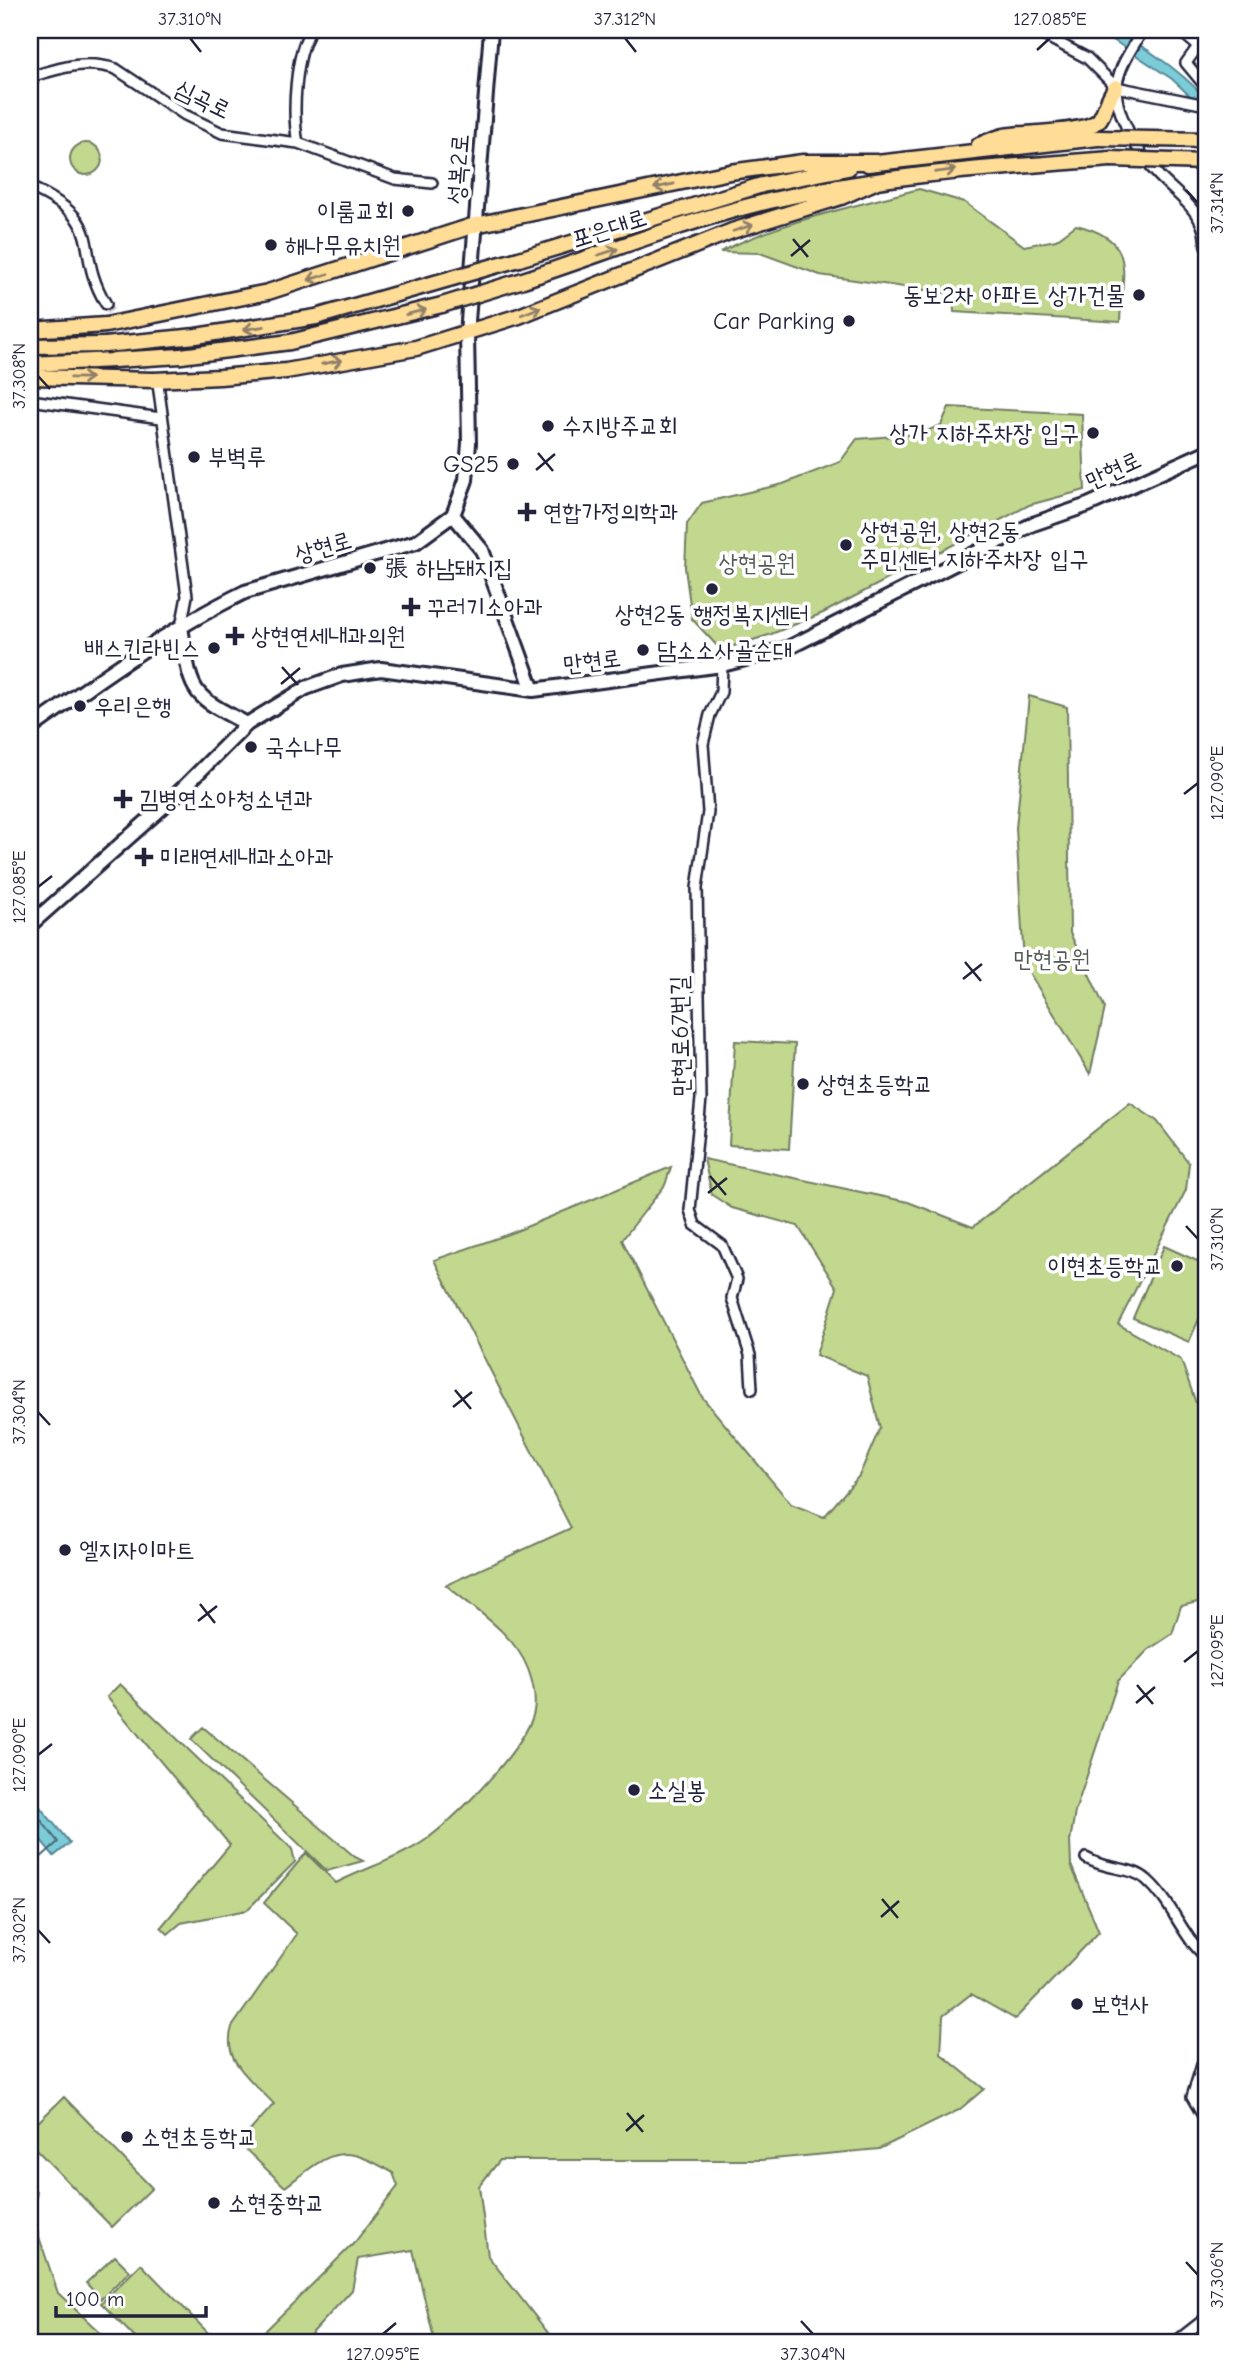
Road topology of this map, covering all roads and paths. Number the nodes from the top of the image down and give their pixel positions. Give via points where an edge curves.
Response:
1 (311, 30) edge
2 (491, 30) edge
3 (1034, 30) edge
4 (1143, 30) edge
5 (1179, 30) edge
6 (1199, 46) junction
7 (1206, 53) edge
8 (31, 76) edge
9 (1116, 87) junction
10 (1206, 87) edge
11 (30, 90) edge
12 (1206, 105) edge
13 (1206, 139) edge
14 (298, 143) junction
15 (962, 152) junction
16 (877, 162) junction
17 (1206, 162) edge
18 (877, 181) junction
19 (432, 183) dead end
20 (30, 187) edge
21 (475, 225) junction
22 (1206, 246) edge
23 (106, 303) tunnel mouth
24 (30, 330) edge
25 (467, 334) junction
26 (30, 346) edge
27 (30, 364) edge
28 (30, 377) edge
29 (158, 384) tunnel mouth
30 (30, 400) edge
31 (161, 418) junction
32 (1206, 452) edge
33 (453, 516) junction
34 (181, 627) junction
35 (722, 665) junction
36 (533, 690) junction
37 (247, 724) junction
38 (30, 729) edge
39 (30, 925) edge
40 (752, 1389) dead end
41 (1086, 1858) dead end
42 (1206, 1957) edge
43 (1206, 2052) edge
44 (1206, 2120) edge
45 (1206, 2318) edge
46 (1174, 2343) edge

1 - 14 street via 301,50 295,126
2 - 21 street, 성복2로
3 - 9 street via 1087,58
4 - 9 street
5 - 6 street
6 - 7 street
6 - 10 street via 1186,63
8 - 11 street
8 - 14 street, 심곡로 via 73,64 103,65 222,133
9 - 12 street
9 - 15 main road via 1097,122 999,137
9 - 22 street via 1127,128 1156,174 1194,211 1203,226
13 - 15 main road, 포은대로, bridge via 1098,138
14 - 19 street, 심곡로 via 395,179
15 - 16 main road, 포은대로
16 -> 21 main road via 803,162 730,172
16 -> 26 main road, 포은대로, bridge via 762,185 440,284 316,317 195,336 105,345
18 -> 17 main road, 포은대로, bridge via 976,167 1110,159
25 -> 18 main road via 732,231
27 -> 18 main road, 포은대로, bridge via 181,356 290,342 429,308 750,206
20 - 23 street via 61,202 76,216
21 -> 24 main road via 268,292 111,324
21 - 25 street, 성복2로
28 -> 25 main road via 137,380 286,371 416,348
25 - 33 street via 469,443 466,480
29 - 31 street
30 - 31 street
31 - 34 street via 187,596
32 - 35 street, 만현로 via 1023,529 788,648
33 - 34 street, 상현로 via 416,542 244,592
33 - 36 street via 482,550
34 - 37 street via 189,674 198,695
34 - 38 street, 상현로
35 - 36 street, 만현로
35 - 40 street, 만현로67번길 via 721,692 703,744 708,812 697,888 701,1099 691,1210 695,1226 722,1245 737,1279 732,1298 750,1355
36 - 37 street, 만현로 via 381,668 306,688
37 - 39 street, 만현로 via 173,798
41 - 42 street via 1100,1867 1144,1877 1169,1905 1185,1936
43 - 44 street via 1192,2096
45 - 46 street

